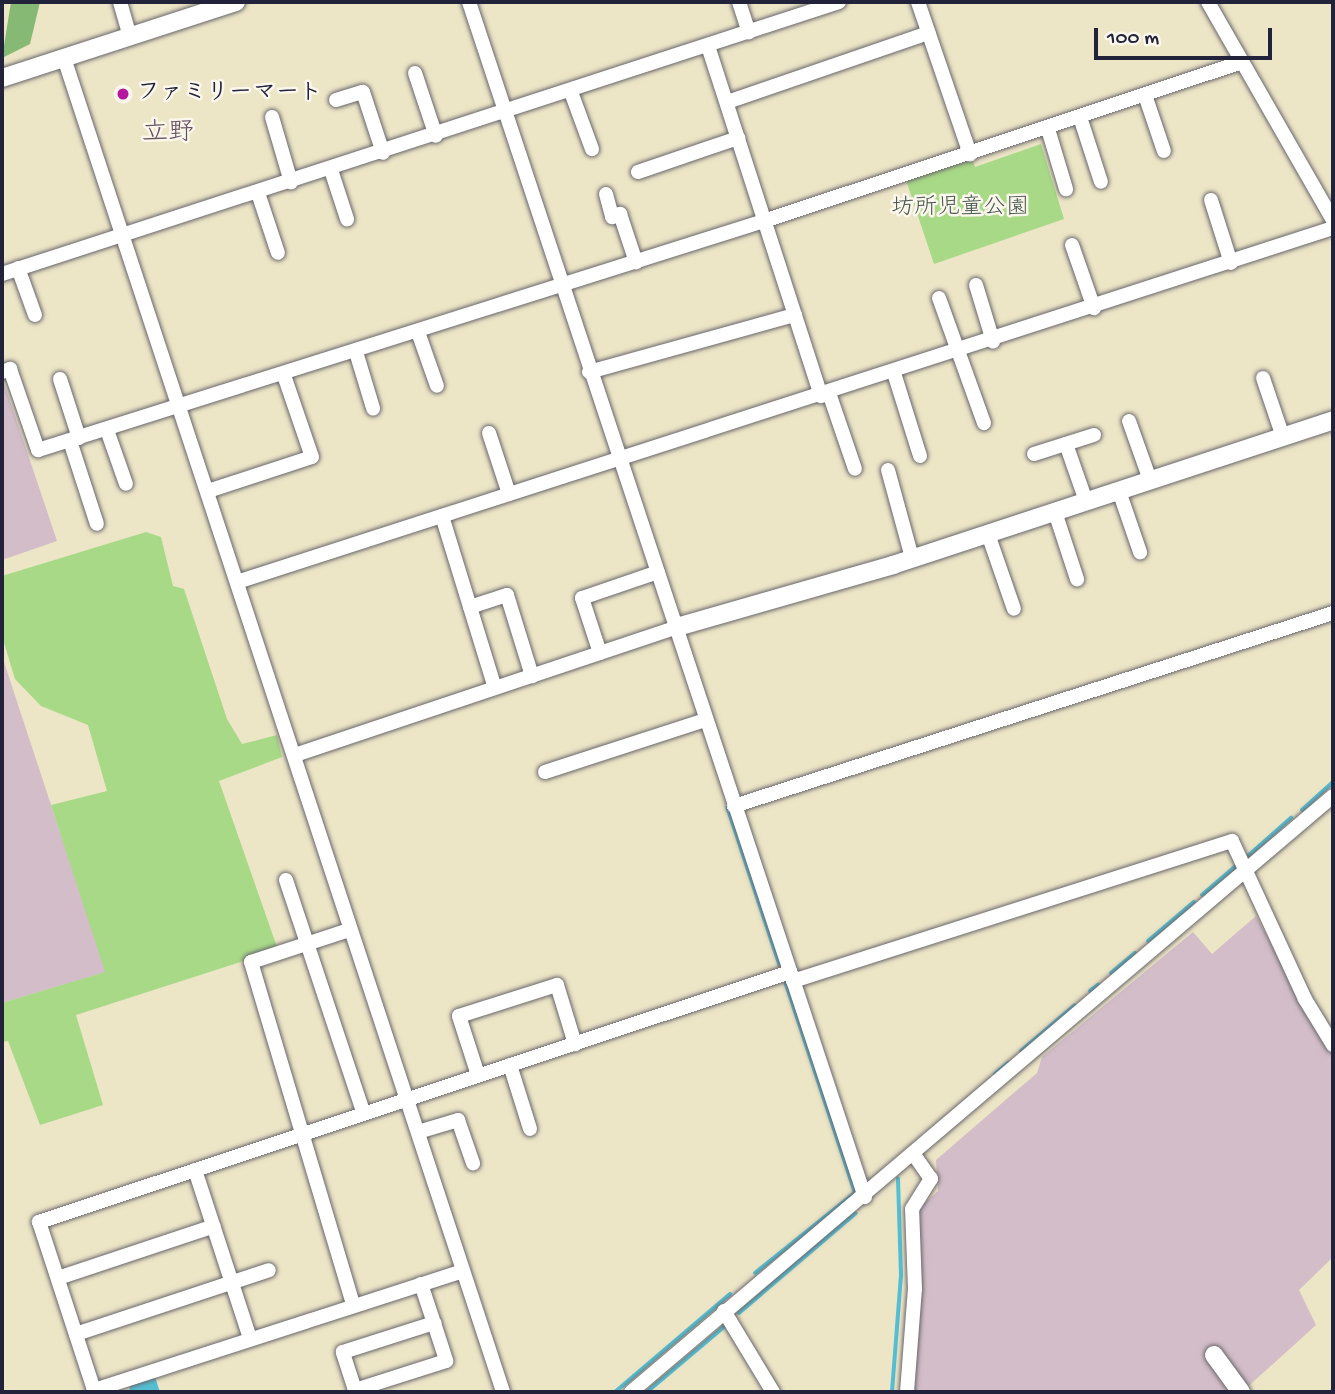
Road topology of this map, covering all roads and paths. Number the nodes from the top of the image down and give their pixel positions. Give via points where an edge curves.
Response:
1 (120, 2) edge
2 (236, 2) edge
3 (469, 2) edge
4 (739, 2) edge
5 (839, 2) edge
6 (918, 2) edge
7 (1208, 2) edge
8 (749, 32) junction
9 (928, 33) junction
10 (130, 37) junction
11 (708, 46) junction
12 (64, 58) junction
13 (1242, 62) junction
14 (415, 73) dead end
15 (2, 78) edge
16 (571, 92) junction
17 (1145, 95) junction
18 (336, 100) dead end
19 (727, 102) junction
20 (505, 114) junction
21 (272, 117) dead end
22 (1080, 117) junction
23 (1048, 129) junction
24 (436, 136) junction
25 (738, 138) junction
26 (592, 149) dead end
27 (1164, 151) dead end
28 (383, 153) junction
29 (970, 154) junction
30 (331, 170) junction
31 (638, 172) dead end
32 (291, 182) junction
33 (1101, 182) dead end
34 (1066, 189) dead end
35 (258, 193) junction
36 (606, 194) dead end
37 (1211, 200) dead end
38 (347, 219) dead end
39 (1333, 220) edge
40 (764, 221) junction
41 (1333, 228) edge
42 (123, 235) junction
43 (1072, 245) dead end
44 (278, 253) dead end
45 (636, 262) junction
46 (1231, 262) junction
47 (18, 268) junction
48 (2, 274) edge
49 (976, 285) dead end
50 (560, 286) junction
51 (939, 298) dead end
52 (1094, 308) junction
53 (35, 315) dead end
54 (794, 315) junction
55 (418, 332) junction
56 (993, 341) junction
57 (961, 351) junction
58 (356, 352) junction
59 (2, 372) edge
60 (589, 372) junction
61 (894, 373) junction
62 (284, 375) junction
63 (1263, 377) dead end
64 (60, 379) dead end
65 (437, 386) dead end
66 (825, 394) junction
67 (373, 408) dead end
68 (181, 409) junction
69 (1333, 420) edge
70 (1129, 421) dead end
71 (984, 423) dead end
72 (107, 430) junction
73 (488, 433) dead end
74 (1094, 435) dead end
75 (1283, 437) junction
76 (75, 440) junction
77 (1066, 444) junction
78 (1034, 454) dead end
79 (920, 456) dead end
80 (619, 458) junction
81 (855, 469) dead end
82 (888, 470) dead end
83 (1150, 480) junction
84 (126, 484) dead end
85 (208, 491) junction
86 (1119, 491) junction
87 (509, 494) junction
88 (1086, 501) junction
89 (1055, 512) junction
90 (442, 516) junction
91 (97, 524) dead end
92 (988, 534) junction
93 (1140, 552) dead end
94 (912, 558) junction
95 (658, 572) junction
96 (1077, 579) dead end
97 (237, 583) junction
98 (470, 607) junction
99 (1014, 609) dead end
100 (1333, 613) edge
101 (677, 628) junction
102 (600, 653) junction
103 (532, 676) junction
104 (495, 688) junction
105 (705, 720) junction
106 (295, 755) junction
107 (545, 772) dead end
108 (1333, 796) edge
109 (734, 806) junction
110 (1246, 872) junction
111 (286, 880) dead end
112 (349, 930) junction
113 (309, 943) junction
114 (791, 977) junction
115 (575, 1044) junction
116 (1333, 1045) edge
117 (510, 1065) junction
118 (478, 1075) junction
119 (407, 1098) junction
120 (363, 1112) junction
121 (530, 1129) dead end
122 (302, 1132) junction
123 (418, 1132) junction
124 (914, 1155) junction
125 (473, 1163) dead end
126 (195, 1170) junction
127 (865, 1197) junction
128 (214, 1226) junction
129 (269, 1270) dead end
130 (463, 1271) junction
131 (58, 1278) junction
132 (232, 1282) junction
133 (421, 1284) junction
134 (353, 1305) junction
135 (724, 1311) junction
136 (433, 1323) junction
137 (76, 1334) junction
138 (250, 1338) junction
139 (1214, 1355) dead end
140 (120, 1387) edge
141 (503, 1392) edge
142 (631, 1392) edge
143 (773, 1392) edge
144 (907, 1392) edge
145 (1241, 1392) edge

1 - 10 street
2 - 10 street
3 - 20 street
4 - 8 street
5 - 8 street
6 - 9 street
7 - 13 street
8 - 11 street
9 - 19 street
9 - 29 street
10 - 12 street
11 - 16 street
11 - 19 street
12 - 15 street
12 - 42 street
13 - 17 street
13 - 39 street
14 - 24 street
16 - 20 street
16 - 26 street
17 - 22 street
17 - 27 street
18 - 28 street via 363,92
19 - 25 street
20 - 24 street
20 - 50 street
21 - 32 street
22 - 23 street
22 - 33 street
23 - 29 street
23 - 34 street
24 - 28 street
25 - 31 street
25 - 40 street
28 - 30 street
29 - 40 street
30 - 32 street
30 - 38 street
32 - 35 street
35 - 42 street
35 - 44 street
36 - 45 street via 612,216 620,214
37 - 46 street
40 - 45 street
40 - 54 street
41 - 46 street
42 - 47 street
42 - 68 street
43 - 52 street
45 - 50 street
46 - 52 street
47 - 48 street
47 - 53 street
49 - 56 street
50 - 55 street
50 - 60 street
51 - 57 street
52 - 56 street
54 - 60 street
54 - 66 street
55 - 58 street
55 - 65 street
56 - 57 street
57 - 61 street
57 - 71 street
58 - 62 street
58 - 67 street
59 - 76 street via 10,369 38,450
60 - 80 street
61 - 66 street
61 - 79 street
62 - 68 street
62 - 85 street via 312,457
63 - 75 street
64 - 76 street
66 - 80 street
66 - 81 street
68 - 72 street
68 - 85 street
69 - 75 street
70 - 83 street
72 - 76 street
72 - 84 street
73 - 87 street
74 - 77 street
75 - 83 street
76 - 91 street
77 - 78 street
77 - 88 street
80 - 87 street
80 - 95 street
82 - 94 street
83 - 86 street
85 - 97 street
86 - 88 street
86 - 93 street
87 - 90 street
88 - 89 street
89 - 92 street
89 - 96 street
90 - 97 street
90 - 98 street
92 - 94 street
92 - 99 street
94 - 101 street
95 - 101 street
95 - 102 street via 582,598
97 - 106 street
98 - 103 street via 507,595
98 - 104 street
100 - 109 street
101 - 102 street
101 - 105 street
102 - 103 street
103 - 104 street
104 - 106 street
105 - 107 street
105 - 109 street
106 - 112 street
108 - 110 street
109 - 114 street
110 - 114 street via 1232,841
110 - 116 street
110 - 124 street
111 - 113 street
112 - 113 street
112 - 119 street
113 - 120 street
113 - 122 street via 251,962
114 - 115 street
114 - 127 street
115 - 117 street
115 - 118 street via 557,985 459,1016
117 - 118 street
117 - 121 street
118 - 119 street
119 - 120 street
119 - 123 street
120 - 122 street
122 - 126 street
122 - 134 street
123 - 125 street via 458,1120
123 - 130 street
124 - 127 street
124 - 144 street via 931,1179 912,1209 915,1289
126 - 128 street
126 - 131 street via 39,1222
127 - 135 street
128 - 131 street
128 - 132 street
129 - 132 street
130 - 133 street
130 - 141 street
131 - 137 street
132 - 137 street
132 - 138 street
133 - 134 street
133 - 136 street
134 - 138 street
135 - 142 street
135 - 143 street
136 - 136 street via 446,1361 355,1390 343,1352
137 - 140 street via 94,1390
138 - 140 street
139 - 145 street

